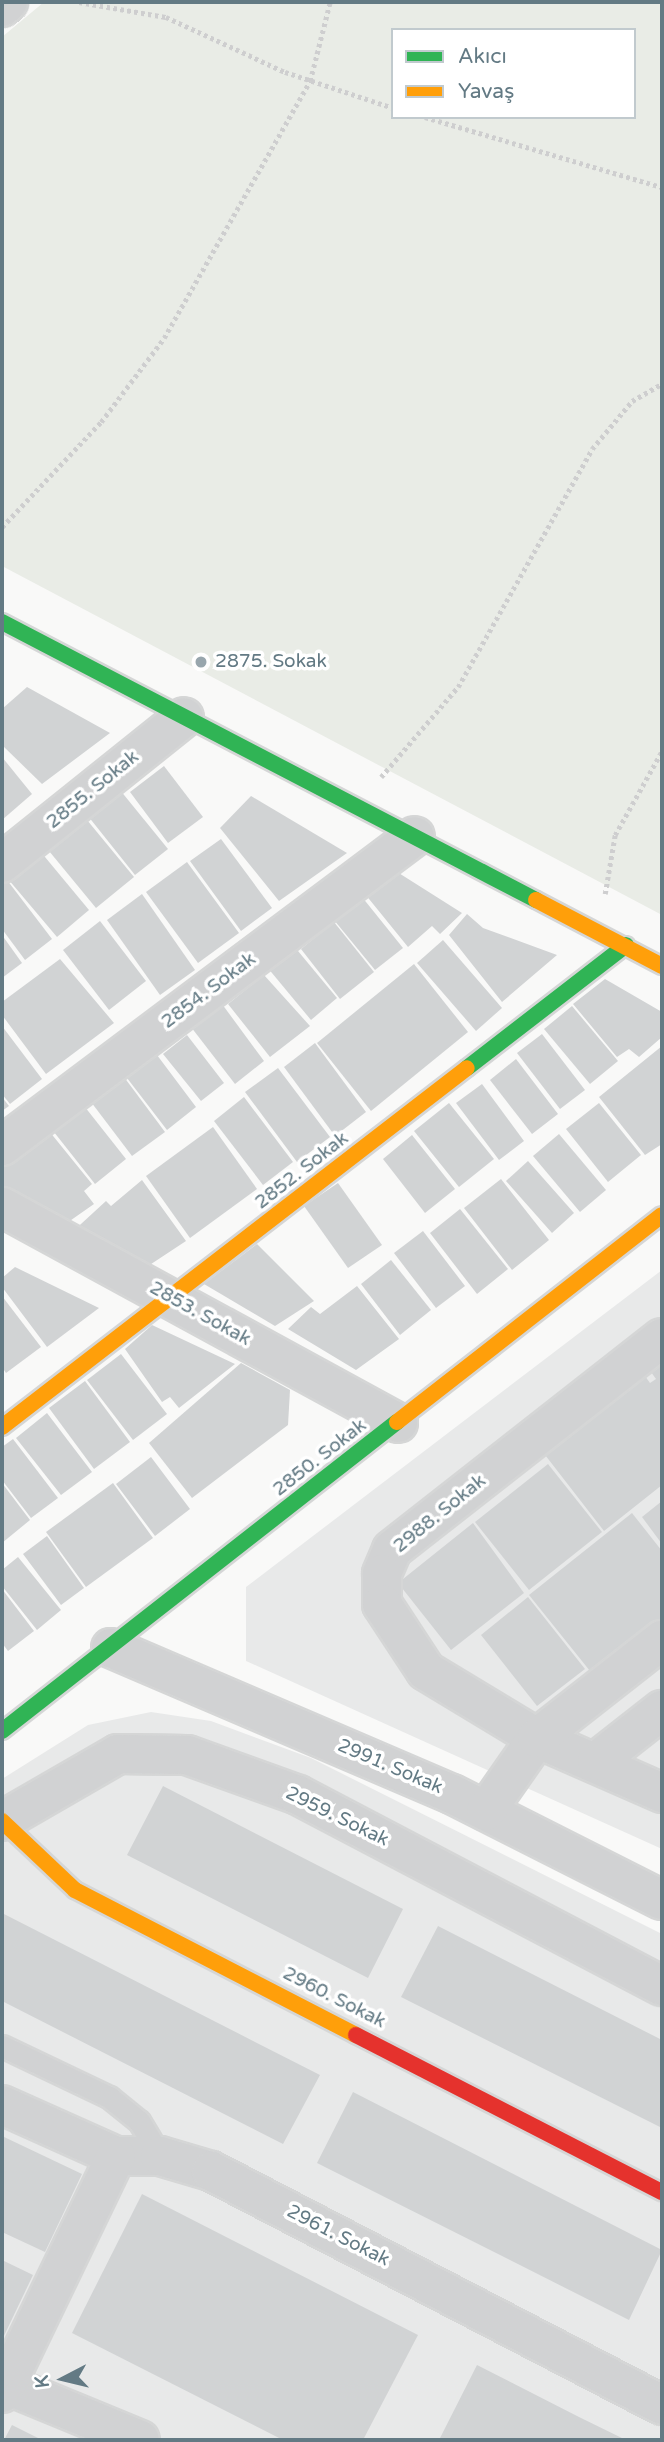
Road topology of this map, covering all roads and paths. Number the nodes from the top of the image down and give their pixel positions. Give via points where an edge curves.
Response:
1 (8, 2) edge
2 (79, 2) edge
3 (330, 2) edge
4 (2, 7) edge
5 (310, 81) junction
6 (391, 107) edge
7 (432, 119) edge
8 (662, 187) edge
9 (662, 384) edge
10 (2, 527) edge
11 (2, 622) edge
12 (184, 717) junction
13 (662, 751) edge
14 (360, 807) junction
15 (415, 836) junction
16 (2, 863) edge
17 (598, 930) junction
18 (626, 945) junction
19 (662, 965) edge
20 (2, 1146) edge
21 (2, 1207) edge
22 (662, 1215) edge
23 (171, 1298) junction
24 (662, 1338) edge
25 (398, 1423) junction
26 (2, 1427) edge
27 (662, 1640) edge
28 (111, 1647) junction
29 (662, 1710) edge
30 (2, 1731) edge
31 (537, 1738) junction
32 (597, 1761) junction
33 (662, 1793) edge
34 (486, 1811) junction
35 (2, 1821) edge
36 (662, 1900) edge
37 (662, 1986) edge
38 (2, 2046) edge
39 (2, 2105) edge
40 (116, 2156) junction
41 (160, 2156) junction
42 (662, 2192) edge
43 (3, 2387) edge
44 (662, 2405) edge
45 (140, 2440) edge

1 - 4 street
2 - 5 path via 166,17
3 - 5 path
5 - 6 path
5 - 10 path via 164,338 101,422
7 - 8 path
9 - 14 path via 632,401 592,449 458,687
11 - 12 street
12 - 14 street
12 - 16 street, 2855. Sokak
13 - 17 path via 615,835
14 - 15 street
15 - 17 street
15 - 20 street, 2854. Sokak
17 - 18 street
18 - 19 street
18 - 23 street, 2852. Sokak
21 - 23 street, 2853. Sokak
22 - 25 street, 2850. Sokak
23 - 25 street, 2853. Sokak
23 - 26 street, 2852. Sokak
24 - 31 street, 2988. Sokak via 392,1550 382,1574 382,1604 426,1671
25 - 28 street, 2850. Sokak
27 - 31 street
28 - 30 street, 2850. Sokak
28 - 34 street, 2991. Sokak
29 - 32 street
31 - 32 street, 2988. Sokak
31 - 34 street
32 - 33 street, 2988. Sokak
34 - 36 street, 2991. Sokak
35 - 37 street, 2959. Sokak via 118,1754 187,1755 298,1795
35 - 42 street, 2960. Sokak via 75,1890
38 - 41 lane via 109,2097 139,2121
39 - 40 street, 2961. Sokak
40 - 41 street, 2961. Sokak
40 - 43 street
41 - 44 street, 2961. Sokak via 211,2171
43 - 45 street

